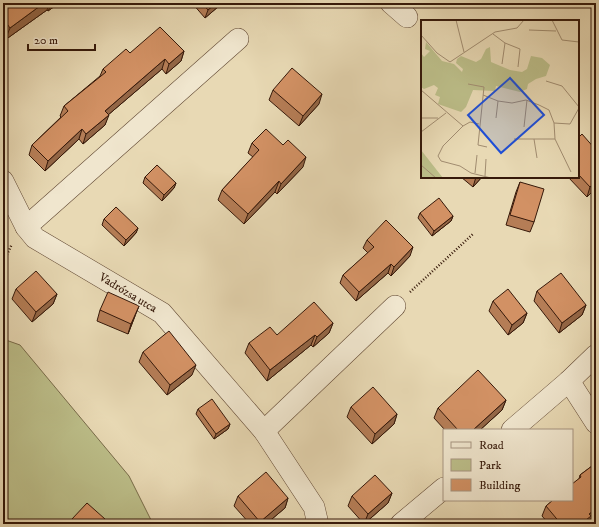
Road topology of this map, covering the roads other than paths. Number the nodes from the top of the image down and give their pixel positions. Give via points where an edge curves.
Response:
1 (392, 3) edge
2 (407, 17) dead end
3 (238, 39) dead end
4 (3, 181) edge
5 (26, 227) junction
6 (395, 306) road end
7 (596, 355) edge
8 (569, 381) junction
9 (596, 423) edge
10 (513, 429) edge
11 (264, 431) junction
12 (443, 489) edge
13 (318, 524) edge
14 (401, 524) edge

1 - 2 street
3 - 5 street
4 - 5 street, Vadrózsa utca
5 - 11 street, Vadrózsa utca via 35,238 162,313
6 - 11 street
7 - 8 street
8 - 9 street
8 - 10 street
11 - 13 street, Vadrózsa utca via 314,507
12 - 14 street

